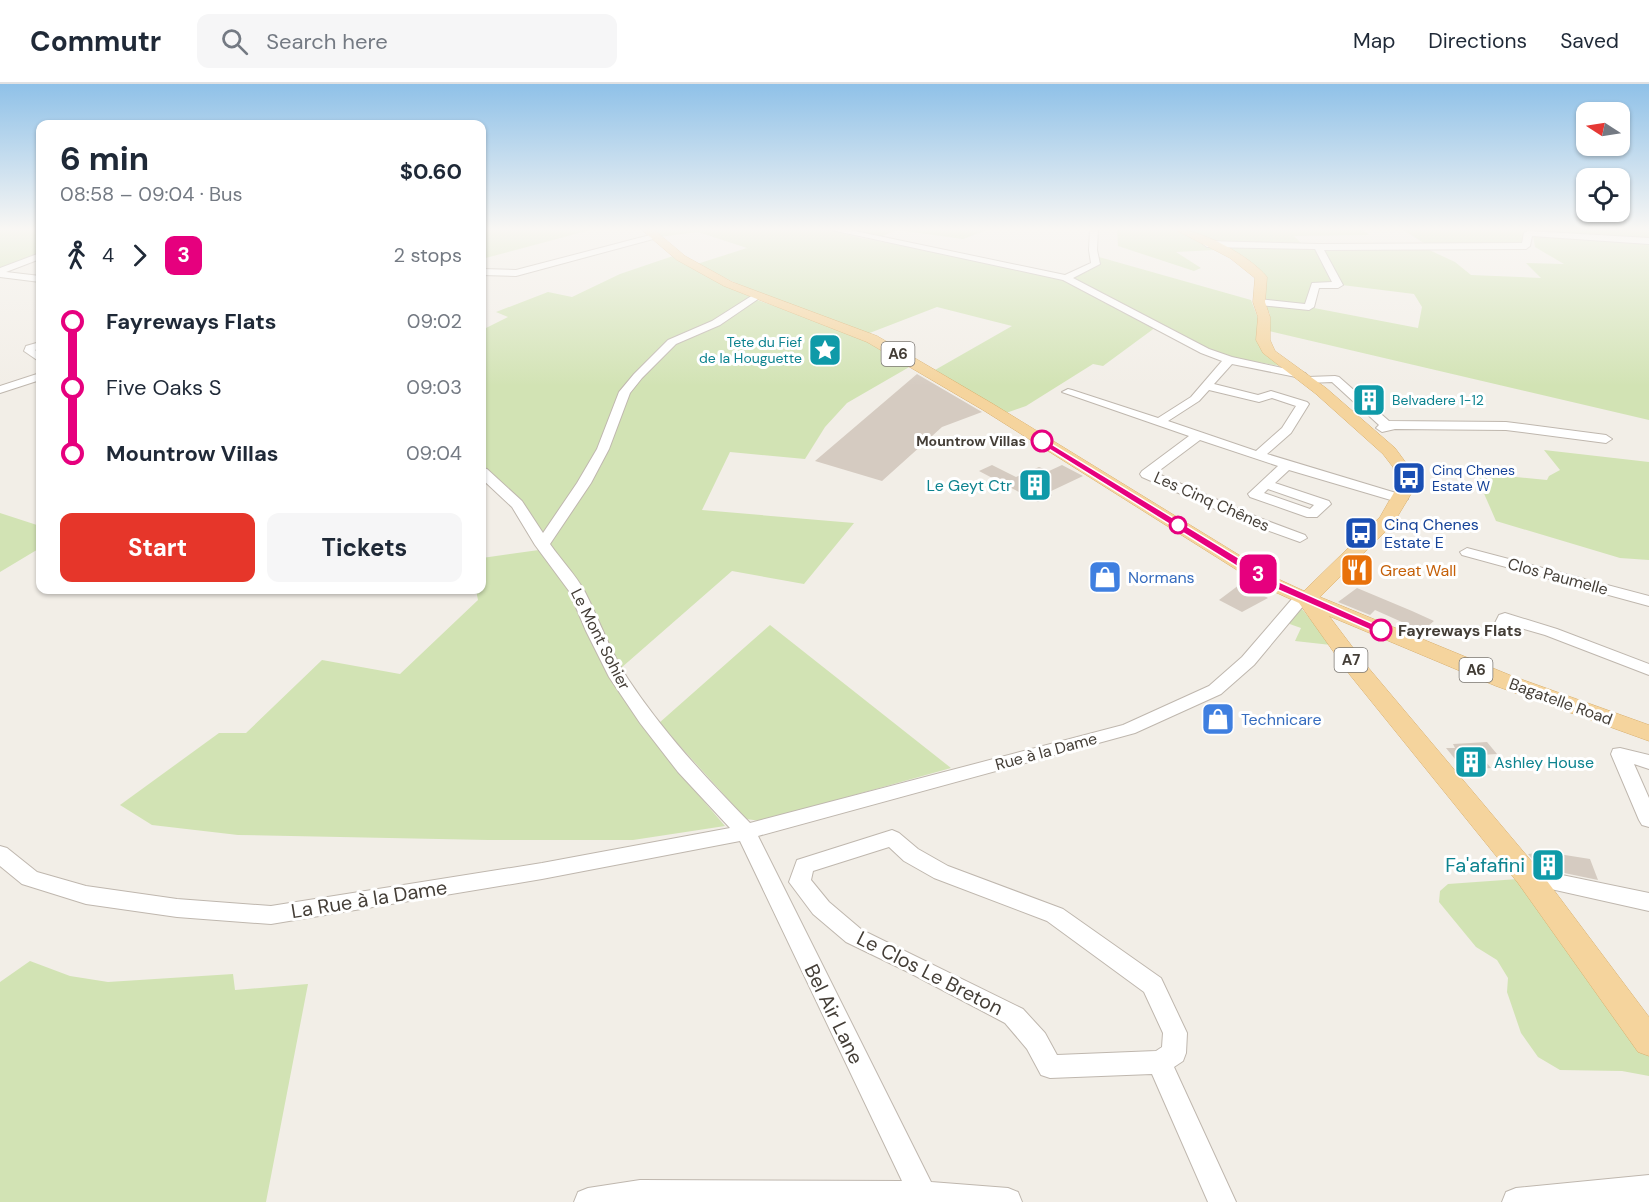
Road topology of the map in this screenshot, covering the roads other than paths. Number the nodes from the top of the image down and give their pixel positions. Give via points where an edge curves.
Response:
1 (723, 281) edge
2 (1072, 281) edge
3 (1261, 281) edge
4 (1336, 281) edge
5 (756, 297) junction
6 (1259, 302) junction
7 (36, 346) edge
8 (36, 356) edge
9 (1229, 360) junction
10 (36, 377) edge
11 (1305, 378) junction
12 (1208, 386) junction
13 (0, 390) edge
14 (1068, 392) dead end
15 (1356, 399) junction
16 (1337, 400) dead end
17 (1159, 422) junction
18 (1386, 425) junction
19 (1363, 429) junction
20 (1199, 435) junction
21 (1606, 439) dead end
22 (1259, 455) junction
23 (1287, 465) junction
24 (486, 476) edge
25 (1266, 484) dead end
26 (1401, 499) junction
27 (1300, 538) dead end
28 (542, 544) junction
29 (1467, 552) dead end
30 (1306, 599) junction
31 (1649, 601) edge
32 (1334, 620) junction
33 (1502, 625) dead end
34 (1649, 670) edge
35 (1649, 733) edge
36 (1649, 762) edge
37 (1649, 820) edge
38 (746, 832) junction
39 (0, 855) edge
40 (1528, 876) junction
41 (1649, 902) edge
42 (1644, 1027) edge
43 (1159, 1062) junction
44 (1649, 1189) edge
45 (923, 1195) junction
46 (588, 1202) edge
47 (1008, 1202) edge
48 (1222, 1202) edge
49 (1516, 1202) edge

1 - 5 main road, A6
2 - 9 street
3 - 6 main road
4 - 6 street via 1338,285 1315,285 1309,306
5 - 28 street via 716,323 672,342 638,376 625,392 603,449 584,483
5 - 30 main road, A6 via 872,339 1271,583
6 - 11 main road via 1265,346
7 - 8 street via 29,351
9 - 11 street
9 - 12 street
10 - 13 street
11 - 15 street via 1335,379
11 - 19 main road
12 - 17 street
12 - 22 street via 1259,399 1271,394 1302,404 1287,430
14 - 17 street
15 - 16 street
15 - 18 street
17 - 20 street
18 - 19 street via 1389,428
18 - 21 street via 1506,426
19 - 26 main road via 1401,467 1406,489
20 - 22 street
20 - 27 street, Les Cinq Chênes via 1147,474
22 - 23 street
23 - 25 street
23 - 26 street
24 - 28 street, Le Mont Sohier via 517,504
26 - 30 main road via 1387,520
28 - 38 street, Le Mont Sohier via 577,591 618,677 646,719
29 - 31 street, Clos Paumelle
30 - 32 main road, Bagatelle Road / A6
30 - 38 street, Rue à la Dame via 1298,602 1248,661 1215,690 1129,729
32 - 35 main road, Bagatelle Road / A6
32 - 40 main road, A7
33 - 34 street via 1505,618 1551,632
36 - 37 street via 1620,754
38 - 39 street, La Rue à la Dame via 542,871 271,915 177,908 86,895 30,878
38 - 45 street, Bel Air Lane
40 - 41 street
40 - 42 main road, A7
43 - 43 street, Le Clos Le Breton via 1050,1067 1036,1041 1014,1016 854,936 821,908 800,882 804,866 892,838 940,873 1055,915 1153,985 1175,1033 1173,1053
43 - 48 street
44 - 49 street
45 - 46 street via 640,1194
45 - 47 street

